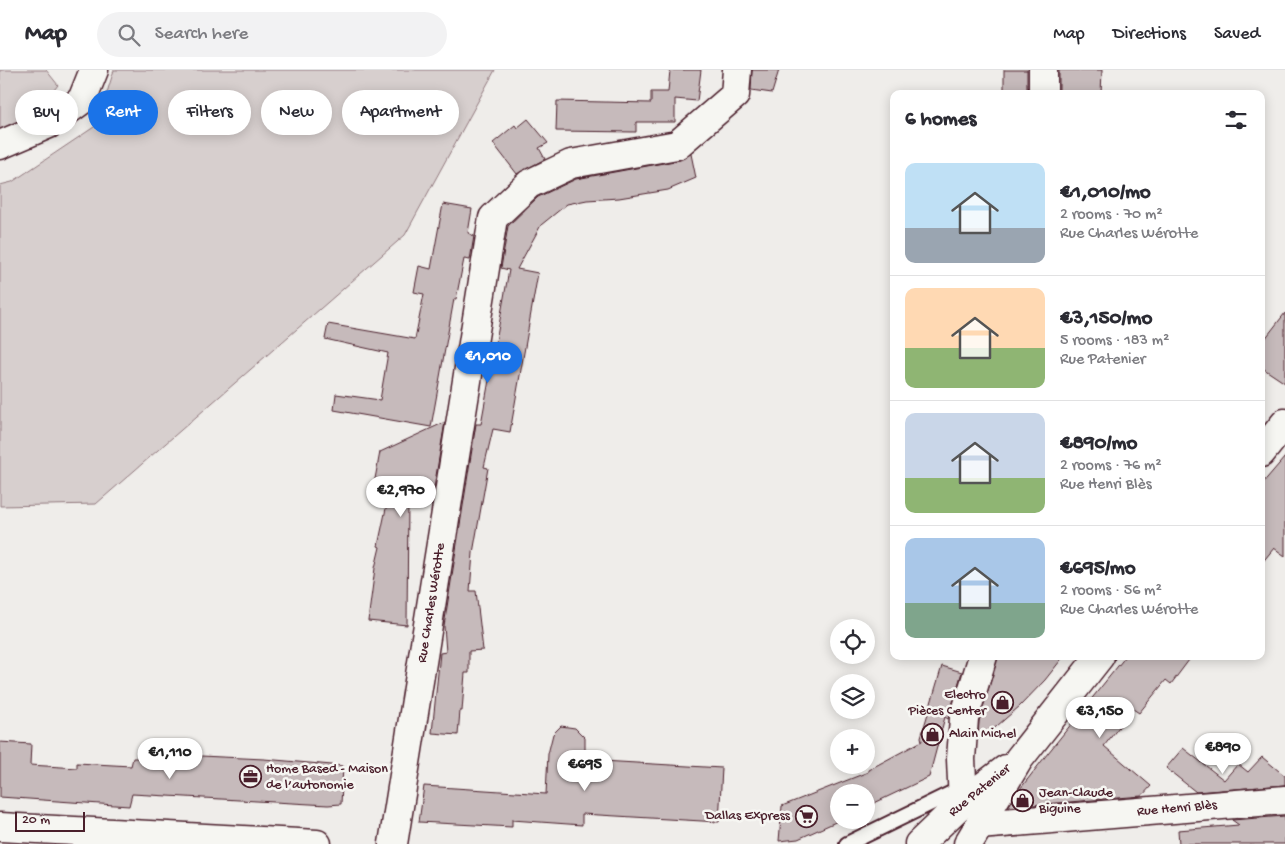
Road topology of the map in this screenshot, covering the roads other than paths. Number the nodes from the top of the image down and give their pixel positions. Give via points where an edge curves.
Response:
1 (94, 70) edge
2 (737, 70) edge
3 (1043, 70) edge
4 (1043, 90) edge
5 (0, 145) edge
6 (1285, 423) edge
7 (1265, 448) edge
8 (981, 660) edge
9 (1097, 660) edge
10 (1019, 759) junction
11 (962, 795) junction
12 (1285, 800) edge
13 (0, 827) edge
14 (974, 834) edge
15 (317, 844) edge
16 (393, 844) edge
17 (847, 844) edge
18 (919, 844) edge

1 - 5 street via 82,100 49,124
2 - 16 street, Rue Charles Wérotte via 735,95 677,145 571,164 529,184 493,218
3 - 4 street
6 - 7 street
8 - 11 street via 964,718
9 - 10 street, Rue Patenier
10 - 11 street, Rue Patenier
10 - 14 street, Rue Patenier
11 - 17 lane
11 - 18 street, Rue Patenier
12 - 14 street, Rue Henri Blès
13 - 15 street

